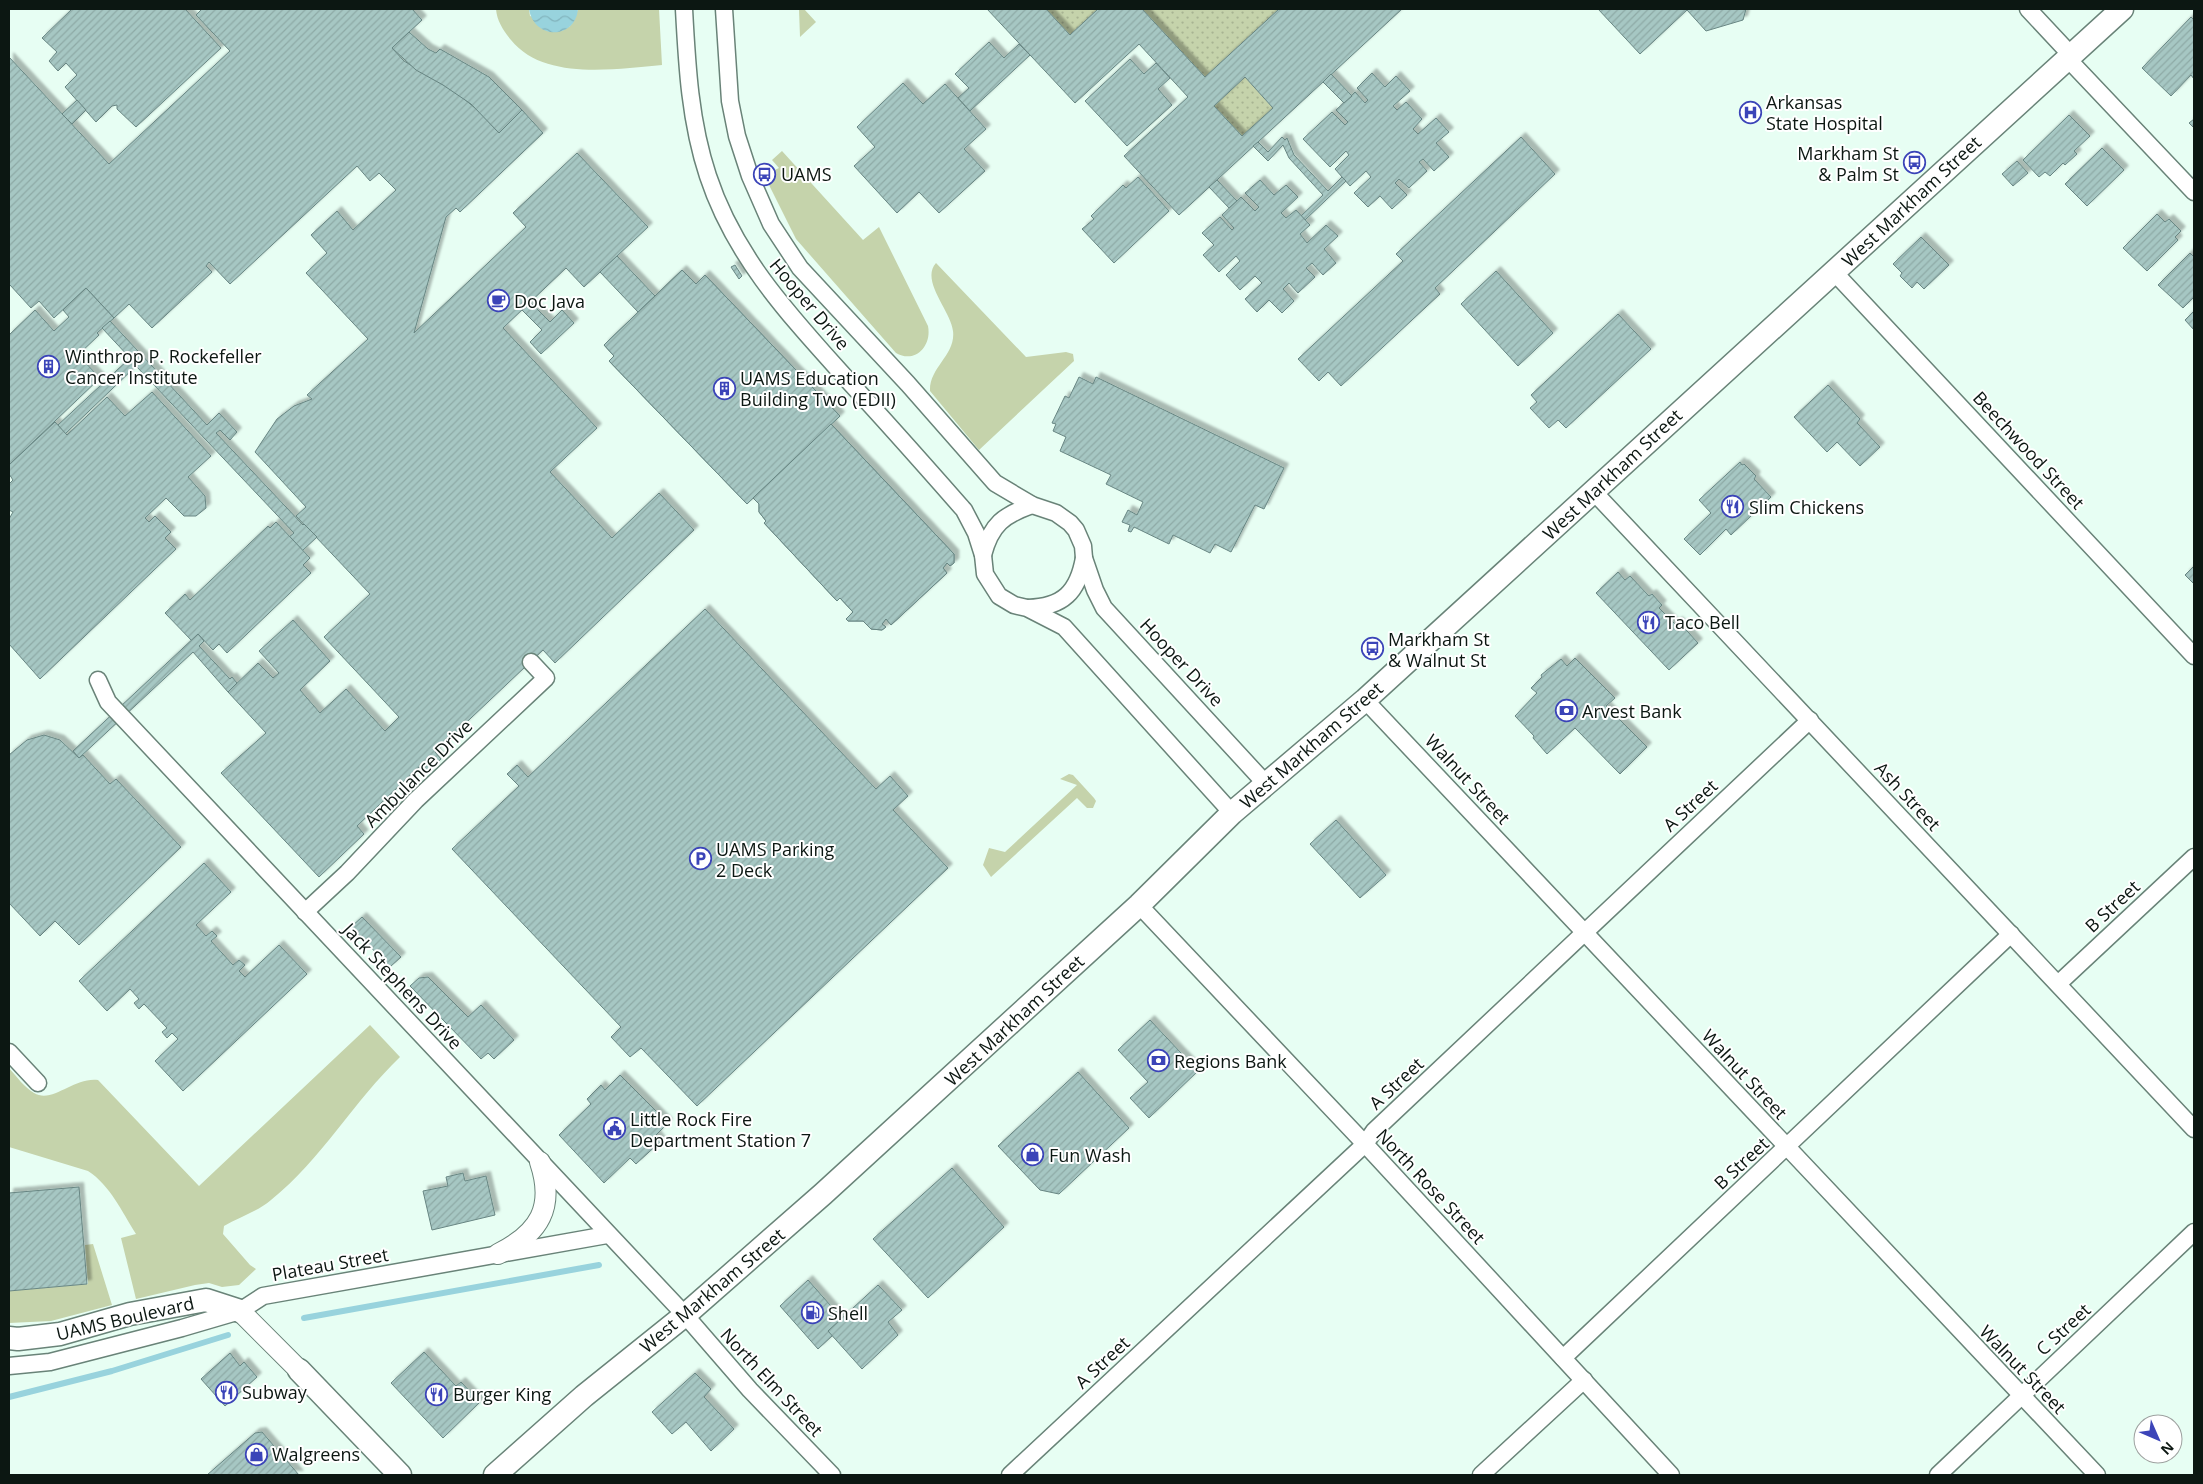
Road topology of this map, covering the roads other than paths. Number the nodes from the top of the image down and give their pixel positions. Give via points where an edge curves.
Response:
1 (684, 9) edge
2 (724, 9) edge
3 (2028, 9) edge
4 (2122, 9) edge
5 (2069, 57) junction
6 (2194, 192) edge
7 (1834, 272) junction
8 (1593, 491) junction
9 (1032, 505) junction
10 (983, 555) junction
11 (1084, 558) junction
12 (1027, 608) junction
13 (2194, 656) edge
14 (531, 662) dead end
15 (98, 680) dead end
16 (1365, 700) junction
17 (1810, 720) junction
18 (1266, 784) junction
19 (1232, 813) junction
20 (2194, 857) edge
21 (1139, 905) junction
22 (305, 912) junction
23 (1584, 932) junction
24 (2011, 934) junction
25 (2058, 984) junction
26 (9, 1052) edge
27 (38, 1083) dead end
28 (2194, 1129) edge
29 (1365, 1144) junction
30 (1787, 1147) junction
31 (540, 1162) junction
32 (2194, 1232) edge
33 (607, 1235) junction
34 (498, 1254) junction
35 (240, 1312) junction
36 (685, 1315) junction
37 (9, 1338) edge
38 (1564, 1358) junction
39 (9, 1366) edge
40 (299, 1370) joint
41 (1584, 1380) junction
42 (2021, 1396) junction
43 (400, 1475) edge
44 (495, 1475) edge
45 (832, 1475) edge
46 (1010, 1475) edge
47 (1481, 1475) edge
48 (1672, 1475) edge
49 (1938, 1475) edge
50 (2097, 1475) edge

1 - 10 street, Hooper Drive via 687,72 695,126 709,177 736,238 778,301 964,510
2 - 9 street, Hooper Drive via 730,101 737,136 771,224 800,268 995,483
3 - 5 street
4 - 5 main road, West Markham Street
5 - 6 street
5 - 7 main road, West Markham Street
7 - 8 main road, West Markham Street
7 - 13 street, Beechwood Street
8 - 16 main road, West Markham Street
8 - 17 street, Ash Street
9 - 10 street via 999,521 987,538
9 - 11 street, Hooper Drive via 1056,513 1070,523 1083,546
10 - 12 street, Hooper Drive via 985,574 999,596
11 - 12 street, Hooper Drive via 1081,575 1071,592 1045,608
11 - 18 street, Hooper Drive via 1104,608
12 - 19 street, Hooper Drive via 1064,627
14 - 22 street, Ambulance Drive via 546,678 416,800
15 - 22 street, Jack Stephens Drive via 108,702
16 - 18 main road, West Markham Street
16 - 23 street, Walnut Street
17 - 23 street, A Street
17 - 24 street, Ash Street
18 - 19 main road, West Markham Street
19 - 21 main road, West Markham Street
20 - 25 street, B Street
21 - 29 street, North Rose Street
21 - 36 main road, West Markham Street via 824,1194
22 - 31 street, Jack Stephens Drive
23 - 29 street, A Street via 1374,1131
23 - 30 street, Walnut Street
24 - 25 street, Ash Street
24 - 30 street, B Street
25 - 28 street, Ash Street
26 - 27 street
29 - 38 street, North Rose Street
29 - 46 street, A Street
30 - 38 street, B Street
30 - 42 street, Walnut Street
31 - 33 street, Jack Stephens Drive
31 - 34 street via 547,1190 541,1217 524,1239
32 - 42 street, C Street
33 - 34 street, Plateau Street
33 - 36 street, Jack Stephens Drive
34 - 35 street, Plateau Street via 263,1296
35 - 37 main road, UAMS Boulevard via 206,1300 130,1314 60,1334
35 - 39 street, Plateau Street via 50,1362
35 - 40 street
36 - 44 main road, West Markham Street
36 - 45 street, North Elm Street via 750,1390
38 - 41 street, North Rose Street
40 - 43 main road
41 - 47 street
41 - 48 street, North Rose Street
42 - 49 street, C Street
42 - 50 street, Walnut Street

